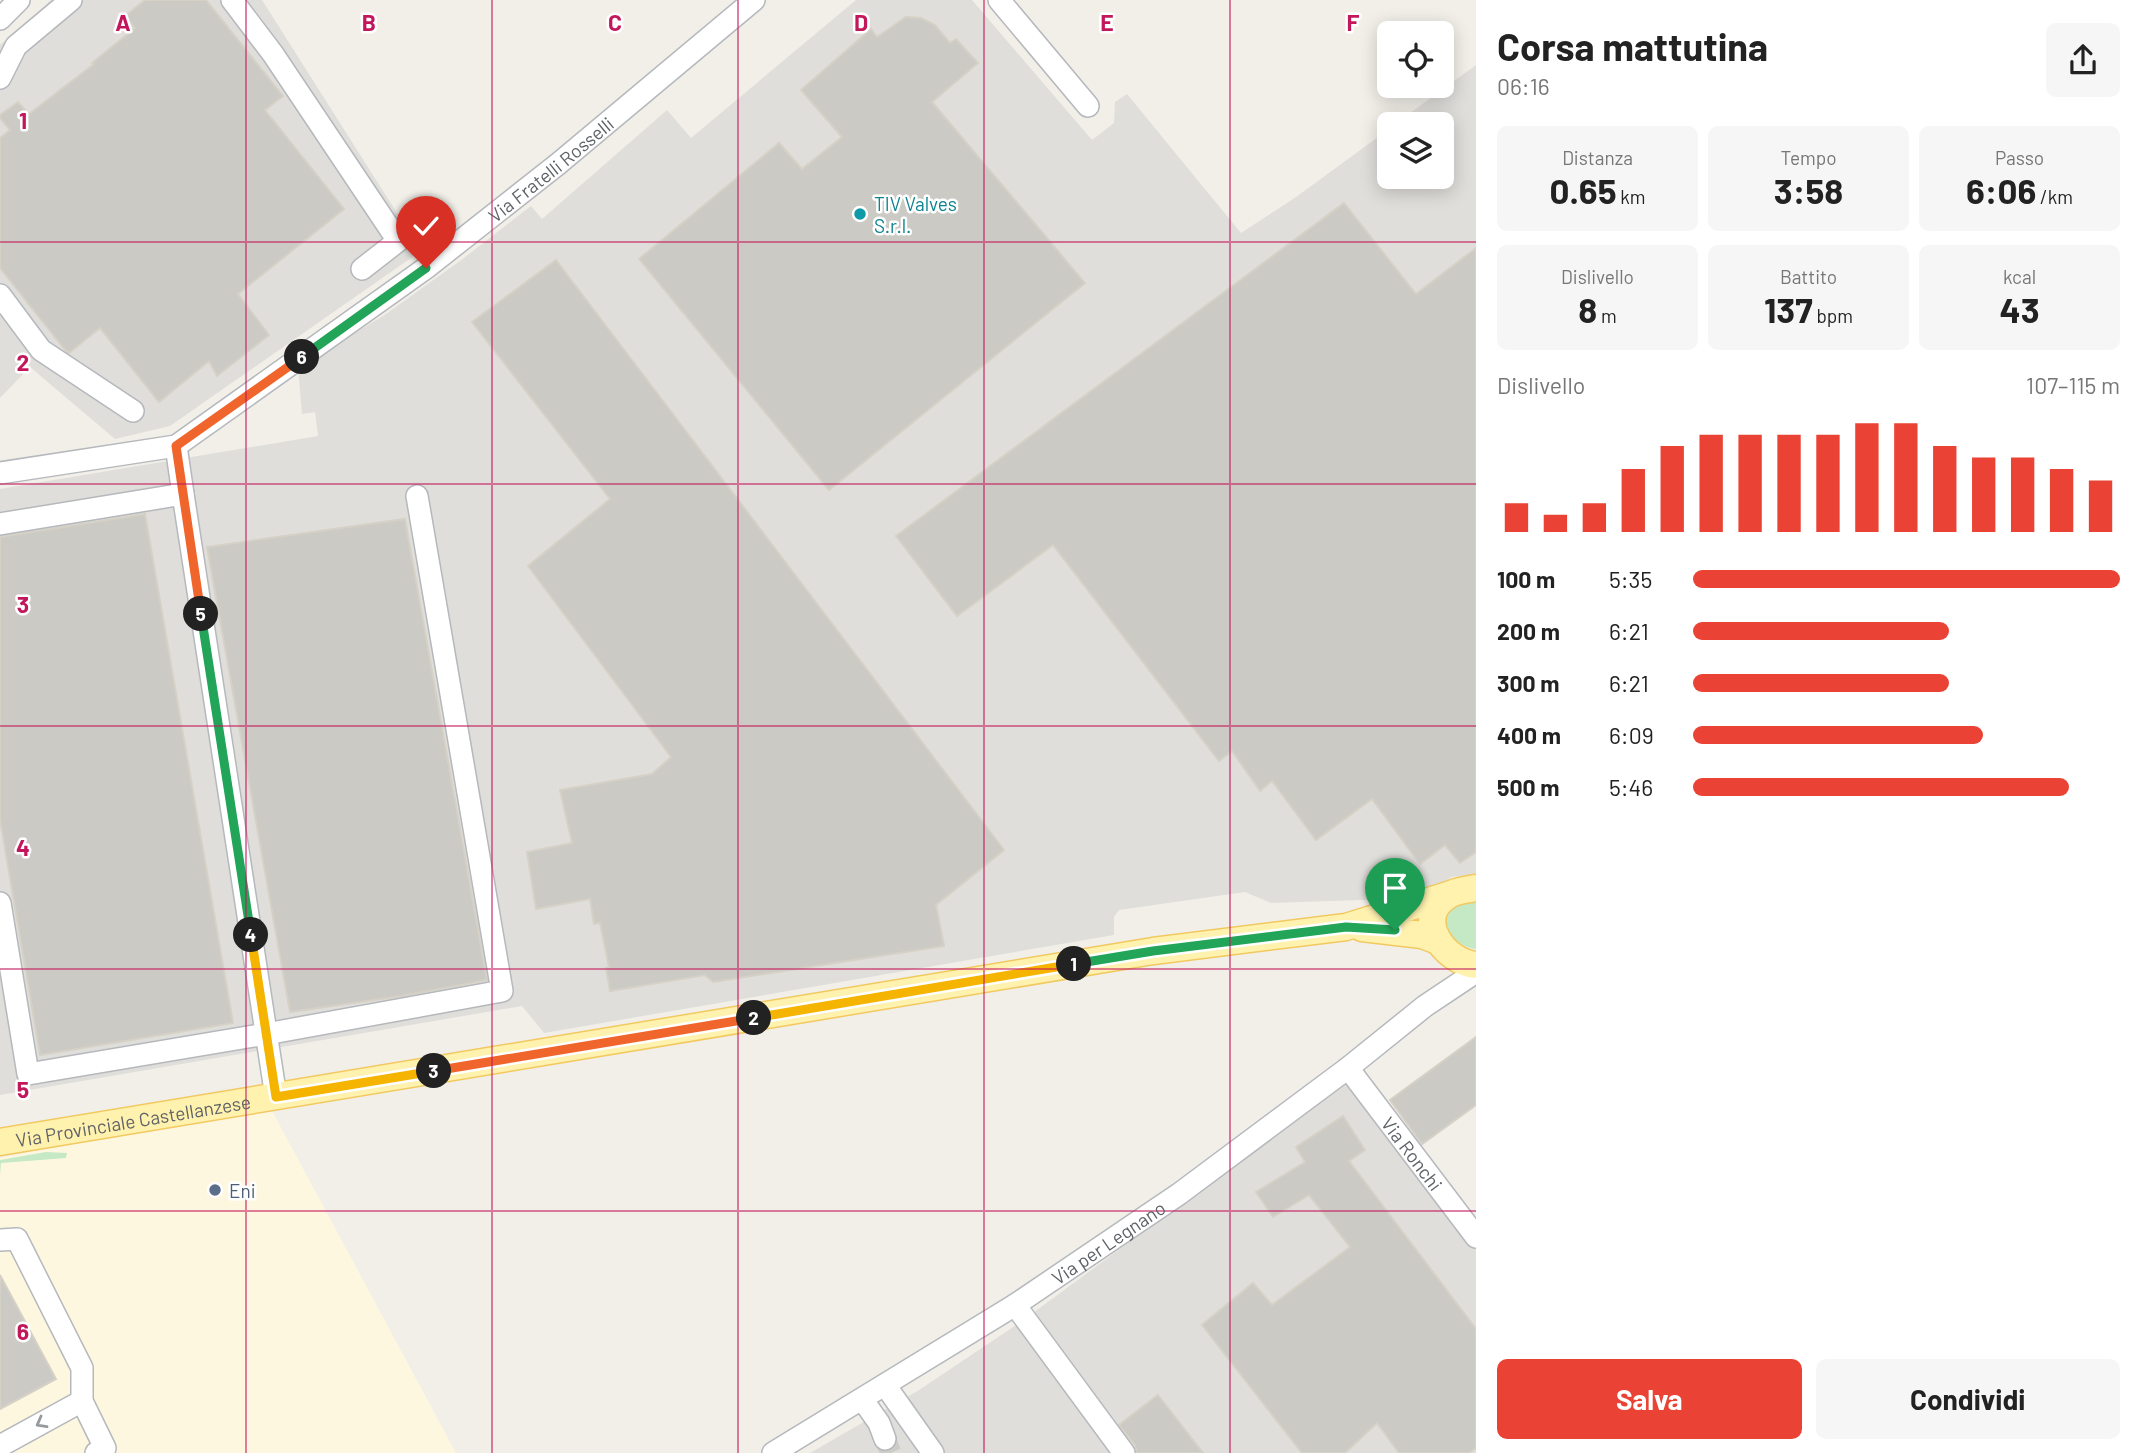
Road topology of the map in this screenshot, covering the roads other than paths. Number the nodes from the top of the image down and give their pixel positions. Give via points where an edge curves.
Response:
1 (19, 0) edge
2 (71, 0) edge
3 (232, 0) edge
4 (754, 0) edge
5 (999, 0) edge
6 (0, 19) edge
7 (0, 78) edge
8 (1088, 106) dead end
9 (362, 269) dead end
10 (0, 295) edge
11 (133, 411) dead end
12 (176, 446) junction
13 (0, 473) edge
14 (183, 494) junction
15 (416, 496) dead end
16 (0, 524) edge
17 (1476, 888) edge
18 (1448, 895) junction
19 (0, 903) edge
20 (1346, 927) junction
21 (1442, 947) junction
22 (1476, 965) edge
23 (1476, 972) edge
24 (1425, 1006) junction
25 (266, 1034) junction
26 (1348, 1068) junction
27 (276, 1097) junction
28 (0, 1142) edge
29 (1476, 1237) edge
30 (0, 1240) edge
31 (1016, 1306) junction
32 (885, 1385) junction
33 (862, 1399) junction
34 (82, 1401) junction
35 (886, 1439) tunnel mouth
36 (0, 1446) edge
37 (96, 1453) edge
38 (772, 1453) edge
39 (933, 1453) edge
40 (1124, 1453) edge

1 - 6 street
2 - 7 street via 16,46
3 - 9 street via 289,76 398,241
4 - 12 street, Via Fratelli Rosselli via 426,268
5 - 8 street
10 - 11 street via 41,350
12 - 13 street, Via Fratelli Rosselli
12 - 14 street
14 - 16 street
14 - 25 street
15 - 25 street via 502,991
17 - 18 main road, Via Provinciale Castellanzese
18 - 20 main road, Via Provinciale Castellanzese
18 - 21 main road via 1435,910 1433,925
19 - 25 street via 28,1074
20 - 21 main road, Via Provinciale Castellanzese via 1422,935
20 - 27 main road, Via Provinciale Castellanzese via 1153,951
21 - 22 main road, Via Provinciale Castellanzese via 1461,962
21 - 24 street, Via per Legnano via 1447,977
23 - 24 street, Via per Legnano
24 - 26 street, Via per Legnano
25 - 27 street
26 - 29 street, Via Ronchi
26 - 31 street, Via per Legnano via 1179,1194
27 - 28 main road, Via Provinciale Castellanzese
30 - 34 street via 17,1239 65,1330 82,1368
31 - 32 street, Via per Legnano
31 - 40 street
32 - 33 street, Via per Legnano
32 - 39 street
33 - 35 street
33 - 38 street, Via per Legnano
34 -> 36 street
34 - 37 street via 105,1448

